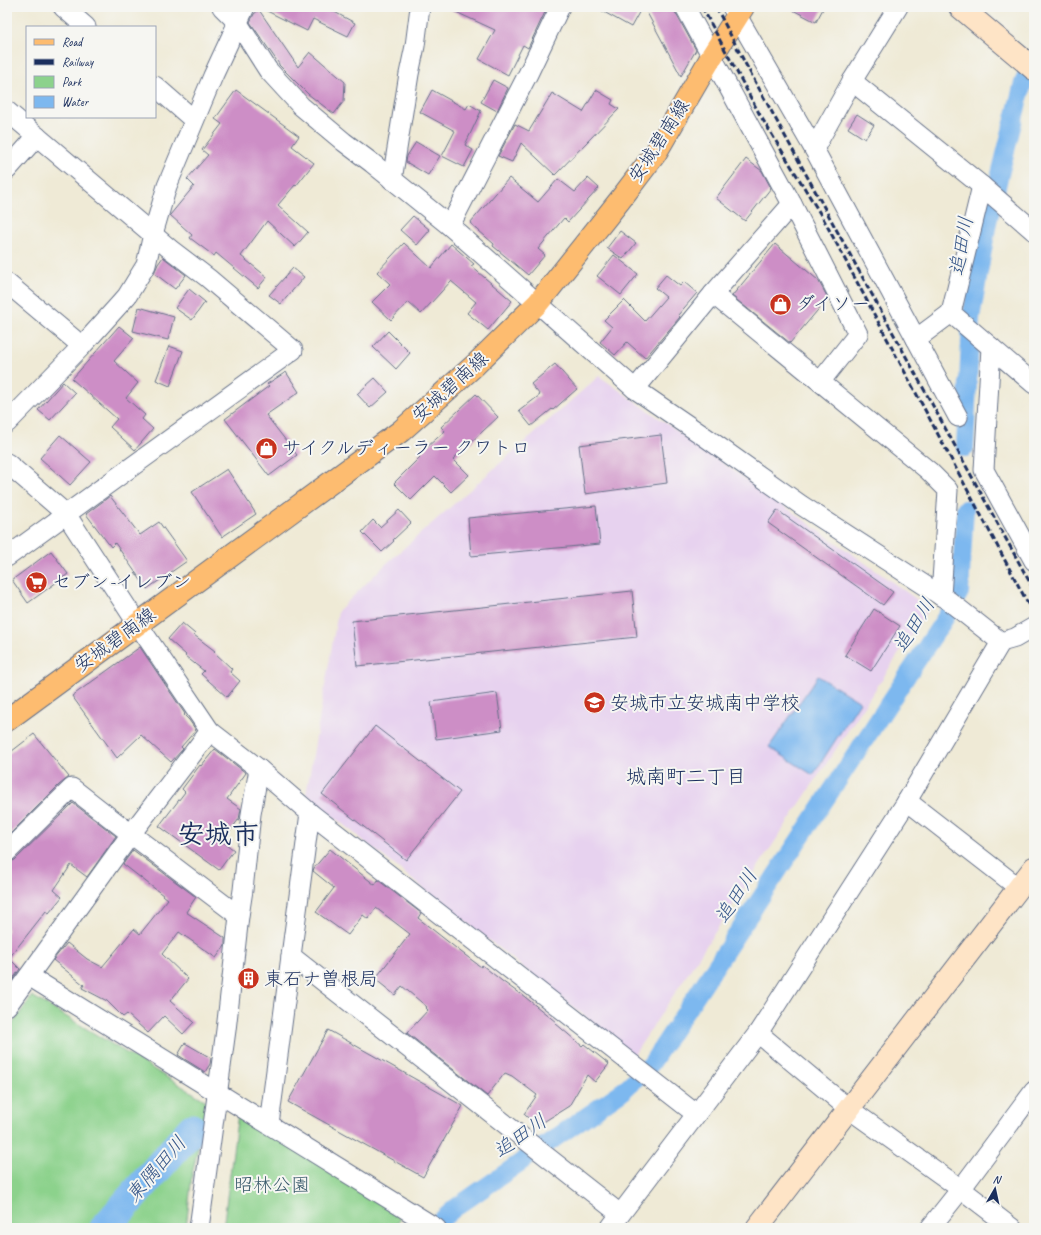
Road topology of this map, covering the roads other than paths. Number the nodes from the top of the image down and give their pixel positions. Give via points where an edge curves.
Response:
1 (63, 7) edge
2 (222, 7) edge
3 (420, 7) edge
4 (560, 7) edge
5 (686, 7) edge
6 (898, 7) edge
7 (960, 7) edge
8 (737, 10) edge
9 (241, 15) edge
10 (85, 26) edge
11 (712, 56) junction
12 (1030, 65) edge
13 (852, 81) junction
14 (156, 87) edge
15 (7, 110) edge
16 (194, 120) junction
17 (37, 136) junction
18 (814, 149) junction
19 (7, 170) edge
20 (392, 180) junction
21 (990, 193) junction
22 (792, 204) junction
23 (450, 226) junction
24 (1034, 231) edge
25 (153, 234) junction
26 (7, 283) edge
27 (713, 294) junction
28 (538, 303) junction
29 (964, 324) junction
30 (916, 338) junction
31 (82, 346) junction
32 (990, 347) junction
33 (820, 382) junction
34 (1034, 384) edge
35 (635, 389) junction
36 (958, 417) dead end
37 (7, 423) edge
38 (7, 462) edge
39 (66, 514) junction
40 (7, 557) edge
41 (1034, 561) edge
42 (950, 603) junction
43 (137, 623) junction
44 (1034, 627) edge
45 (1001, 642) junction
46 (7, 720) edge
47 (210, 731) junction
48 (259, 768) junction
49 (907, 801) junction
50 (310, 813) junction
51 (131, 834) junction
52 (7, 852) edge
53 (1034, 868) edge
54 (1019, 888) junction
55 (239, 916) junction
56 (291, 956) junction
57 (29, 976) junction
58 (7, 1006) edge
59 (758, 1033) junction
60 (1034, 1091) edge
61 (217, 1093) junction
62 (849, 1109) junction
63 (696, 1114) junction
64 (269, 1124) junction
65 (961, 1189) junction
66 (615, 1221) edge
67 (430, 1224) edge
68 (199, 1228) edge
69 (757, 1228) edge
70 (930, 1228) edge
71 (1012, 1228) edge

1 - 10 street
2 - 9 street
3 - 20 street
4 - 23 street
5 - 11 street
6 - 13 street
7 - 12 street
8 - 11 main road, 安城碧南線
8 - 18 street
9 - 16 street
9 - 20 street via 268,70 301,106
11 - 22 street
11 - 28 main road, 安城碧南線 via 655,154
13 - 18 street
13 - 21 street
14 - 16 street
15 - 17 street
16 - 25 street via 167,186
17 - 19 street
17 - 25 street
18 - 30 street
20 - 23 street
21 - 24 street
21 - 29 street
22 - 27 street
22 - 33 street via 858,334
23 - 28 street
25 - 31 street via 146,265 127,296
25 - 39 street via 292,350
26 - 31 street
27 - 33 street
27 - 35 street
28 - 35 street
28 - 43 main road, 安城碧南線 via 475,365 401,430
29 - 30 street
29 - 32 street
30 - 36 street
31 - 37 street
32 - 34 street
32 - 41 street via 984,470
33 - 42 street via 948,490
35 - 42 street via 801,505
38 - 39 street
39 - 40 street
39 - 43 street
42 - 45 street
43 - 46 main road, 安城碧南線
43 - 47 street
44 - 45 street via 1016,638
45 - 49 street
47 - 48 street
47 - 51 street
48 - 50 street
48 - 55 street
49 - 54 street
49 - 59 street
50 - 56 street
50 - 63 street
51 - 52 street via 72,788
51 - 55 street
51 - 57 street
53 - 54 street
54 - 62 street
55 - 61 street
56 - 64 street
56 - 66 street via 538,1150
57 - 58 street
57 - 61 street
59 - 62 street
59 - 63 street
60 - 65 street
61 - 64 street
61 - 68 street
62 - 65 street
62 - 69 street
63 - 66 street
64 - 67 street
65 - 70 street
65 - 71 street

